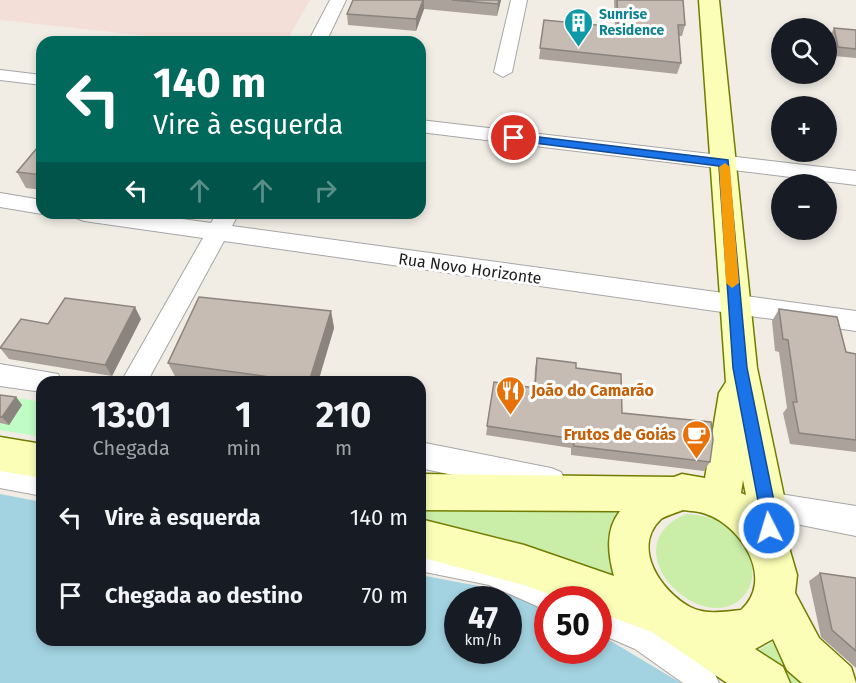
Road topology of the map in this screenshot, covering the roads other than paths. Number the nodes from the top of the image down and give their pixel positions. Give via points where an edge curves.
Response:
1 (338, 0) edge
2 (519, 0) edge
3 (709, 0) edge
4 (320, 36) edge
5 (503, 72) dead end
6 (0, 75) edge
7 (36, 80) edge
8 (426, 127) edge
9 (724, 163) junction
10 (856, 178) edge
11 (0, 200) edge
12 (36, 206) edge
13 (167, 219) edge
14 (222, 223) edge
15 (734, 304) junction
16 (856, 321) edge
17 (740, 368) junction
18 (0, 375) edge
19 (137, 376) edge
20 (36, 380) edge
21 (0, 454) edge
22 (426, 456) edge
23 (36, 460) edge
24 (0, 478) edge
25 (36, 485) edge
26 (426, 492) edge
27 (682, 492) junction
28 (613, 495) junction
29 (721, 501) junction
30 (767, 506) junction
31 (856, 521) edge
32 (426, 540) edge
33 (770, 550) junction
34 (426, 560) edge
35 (534, 592) edge
36 (775, 597) junction
37 (670, 620) junction
38 (612, 626) edge
39 (706, 683) edge
40 (767, 683) edge
41 (835, 683) edge

1 - 4 street
2 - 5 street
3 - 9 main road
6 - 7 street
8 - 9 street
9 - 10 street
9 - 15 main road
11 - 12 street
13 - 14 street, Rua Novo Horizonte
14 - 15 street, Rua Novo Horizonte
14 - 19 street
15 - 16 street, Rua Novo Horizonte
15 - 17 main road
17 - 29 main road
17 - 30 main road
18 - 20 street
21 - 23 main road
22 - 28 street
24 - 25 street
26 - 28 main road
27 - 28 main road
27 - 29 main road
27 - 37 main road via 661,496 644,507 632,524 627,544 629,567 640,591
29 - 33 main road via 758,530
30 - 31 street
30 - 33 main road
32 - 37 main road via 524,565
33 - 36 main road via 776,574
34 - 35 street via 490,573
36 - 37 main road via 766,615 750,630 730,636 706,636
36 - 41 main road via 803,654
37 - 40 main road
38 - 39 street via 644,640

